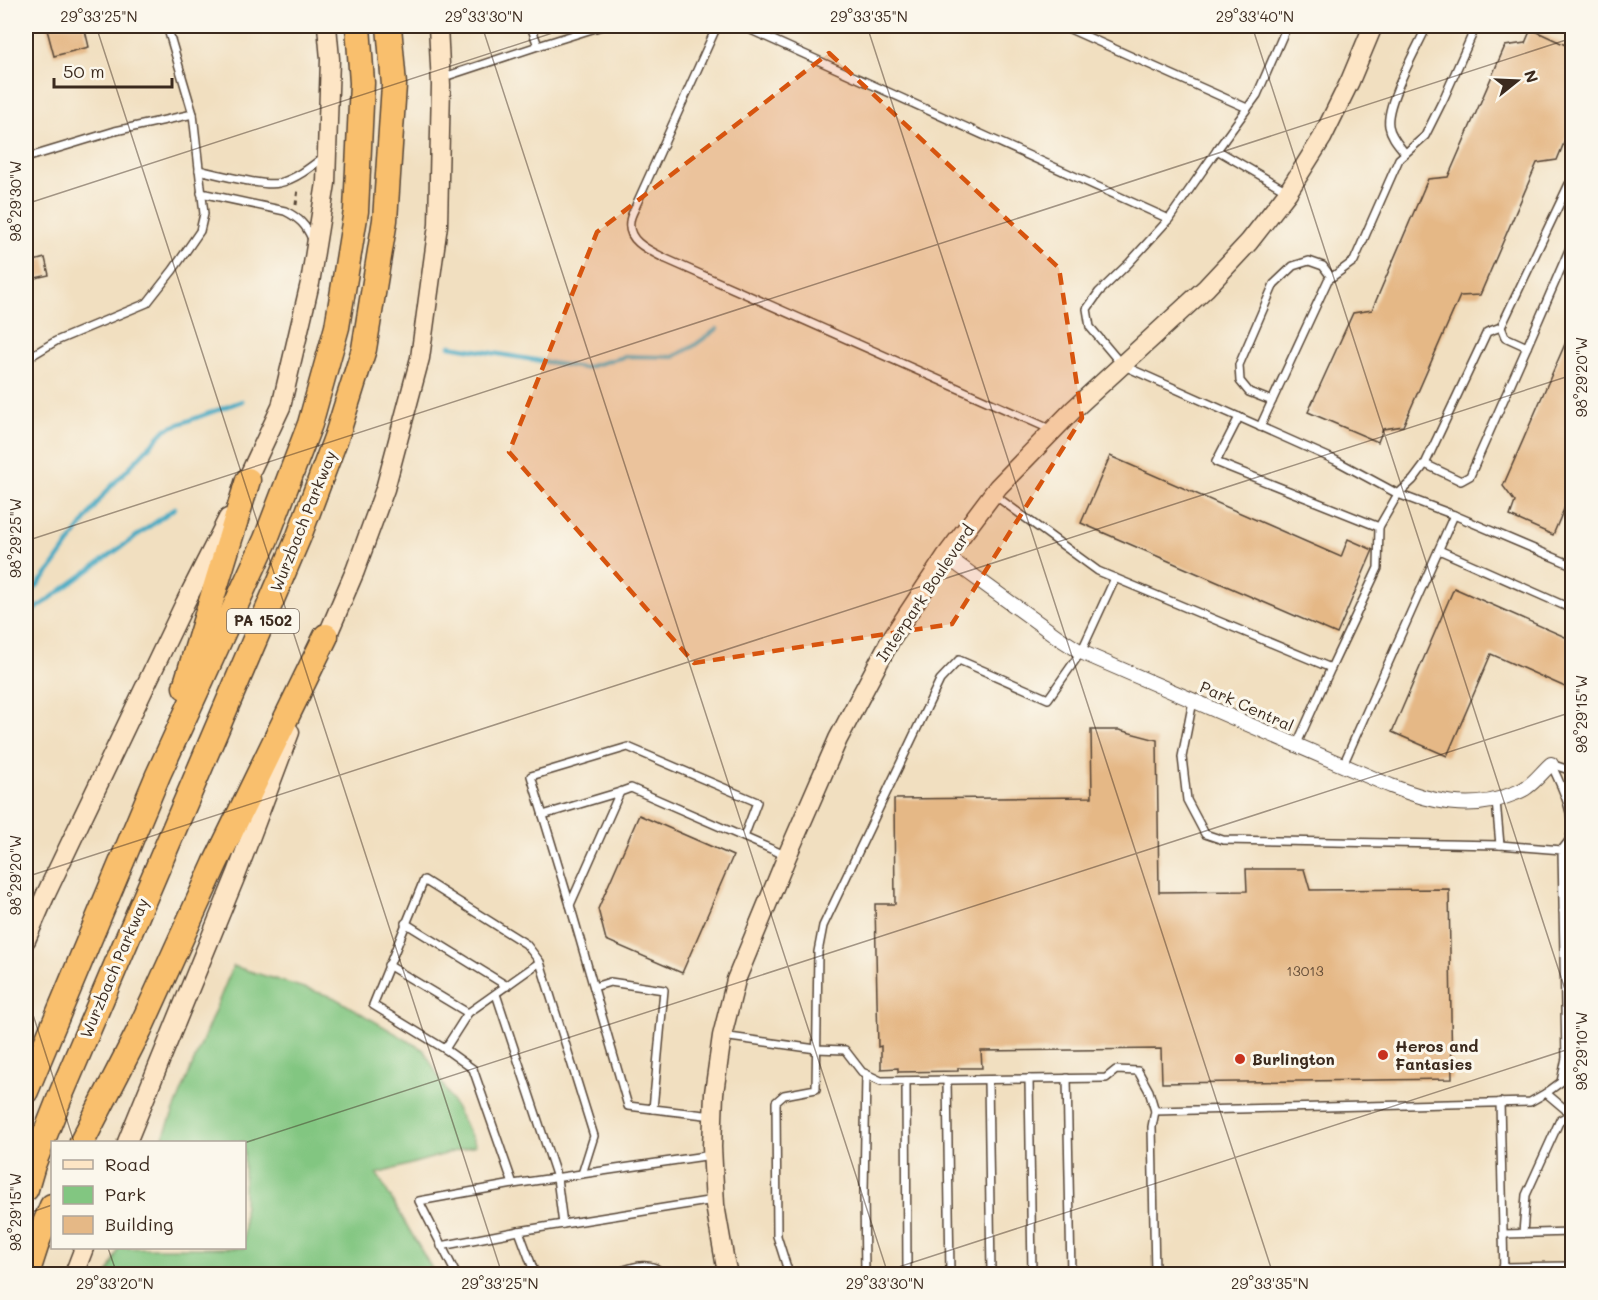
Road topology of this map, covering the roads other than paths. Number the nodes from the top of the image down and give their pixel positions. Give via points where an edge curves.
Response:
1 (167, 26) edge
2 (327, 26) edge
3 (358, 26) edge
4 (389, 26) edge
5 (438, 26) edge
6 (531, 26) edge
7 (602, 26) edge
8 (717, 26) edge
9 (742, 26) edge
10 (1063, 26) edge
11 (1287, 26) edge
12 (1373, 26) edge
13 (1427, 26) edge
14 (1476, 26) edge
15 (538, 46) junction
16 (441, 78) junction
17 (1247, 108) junction
18 (192, 114) junction
19 (1217, 150) junction
20 (1406, 153) junction
21 (327, 155) junction
22 (26, 158) edge
23 (199, 170) junction
24 (1572, 183) edge
25 (1288, 192) junction
26 (201, 193) junction
27 (1169, 219) junction
28 (1572, 243) edge
29 (316, 246) junction
30 (1331, 277) junction
31 (1501, 327) junction
32 (1527, 347) junction
33 (26, 359) edge
34 (1122, 365) junction
35 (1272, 401) junction
36 (1239, 417) junction
37 (1260, 427) junction
38 (1053, 431) junction
39 (1425, 464) junction
40 (248, 480) junction
41 (993, 494) junction
42 (1398, 494) junction
43 (1454, 515) junction
44 (1379, 527) junction
45 (1439, 550) junction
46 (946, 556) junction
47 (1572, 565) edge
48 (1115, 578) junction
49 (1572, 609) edge
50 (326, 636) junction
51 (1081, 652) junction
52 (1331, 668) junction
53 (1193, 700) junction
54 (1296, 746) junction
55 (1551, 764) junction
56 (1343, 766) junction
57 (1572, 771) edge
58 (158, 775) junction
59 (620, 792) junction
60 (1496, 801) junction
61 (543, 815) junction
62 (744, 837) junction
63 (1500, 845) junction
64 (1562, 850) junction
65 (787, 856) junction
66 (570, 905) junction
67 (1563, 911) junction
68 (1572, 916) edge
69 (405, 923) junction
70 (26, 940) edge
71 (540, 962) junction
72 (388, 965) junction
73 (507, 986) junction
74 (594, 987) junction
75 (496, 994) junction
76 (468, 1013) junction
77 (722, 1036) junction
78 (816, 1048) junction
79 (445, 1049) junction
80 (866, 1074) junction
81 (1067, 1078) junction
82 (1029, 1079) junction
83 (947, 1080) junction
84 (988, 1080) junction
85 (906, 1081) junction
86 (26, 1091) edge
87 (1546, 1093) junction
88 (1500, 1102) junction
89 (653, 1109) junction
90 (1155, 1111) junction
91 (1572, 1115) edge
92 (713, 1116) junction
93 (83, 1141) edge
94 (128, 1141) edge
95 (712, 1155) junction
96 (582, 1174) junction
97 (556, 1178) junction
98 (513, 1184) junction
99 (26, 1189) edge
100 (715, 1200) junction
101 (51, 1208) edge
102 (563, 1224) junction
103 (519, 1231) junction
104 (1572, 1232) edge
105 (1523, 1233) junction
106 (1503, 1234) junction
107 (441, 1246) junction
108 (84, 1249) edge
109 (1572, 1266) edge
110 (1504, 1271) edge
111 (27, 1275) edge
112 (74, 1275) edge
113 (456, 1275) edge
114 (535, 1275) edge
115 (612, 1275) edge
116 (663, 1275) edge
117 (728, 1275) edge
118 (789, 1275) edge
119 (865, 1275) edge
120 (907, 1275) edge
121 (950, 1275) edge
122 (991, 1275) edge
123 (1032, 1275) edge
124 (1071, 1275) edge
125 (1155, 1275) edge

1 - 18 lane
2 - 21 main road
3 - 58 highway, Wurzbach Parkway / PA 1502 via 362,83 356,211 337,327 310,424 266,539
4 - 99 highway, Wurzbach Parkway / PA 1502 via 393,85 385,220 364,349 299,537 62,1092
5 - 16 main road
6 - 15 lane
7 - 15 lane
8 - 38 lane via 637,203 630,234 641,246 666,260
9 - 27 lane
10 - 17 lane
11 - 17 lane
12 - 25 main road, Interpark Boulevard via 1322,138
13 - 20 lane via 1388,116 1389,128
14 - 20 lane via 1425,136
15 - 16 lane
16 - 50 main road via 438,225 420,358 385,489
17 - 19 lane
18 - 22 lane
18 - 23 lane
19 - 25 lane
19 - 27 lane
20 - 30 lane via 1399,159 1354,261
21 - 23 lane via 278,184
21 - 29 main road
23 - 26 lane
24 - 31 lane
25 - 34 main road, Interpark Boulevard via 1206,288
26 - 29 lane via 285,211 304,224
26 - 33 lane via 204,214 200,231 147,303 56,341
27 - 34 lane via 1087,309 1090,327
28 - 32 lane
29 - 40 main road via 281,407
30 - 35 lane
30 - 35 lane via 1323,266 1309,261 1293,266 1274,284 1239,365 1240,381 1249,392
31 - 32 lane via 1505,337
31 - 39 lane via 1487,332
32 - 39 lane via 1470,477 1461,481
34 - 36 lane
34 - 38 main road, Interpark Boulevard
35 - 37 lane
36 - 37 lane
36 - 44 lane via 1216,462
37 - 42 lane via 1335,460
38 - 41 main road, Interpark Boulevard
39 - 42 lane
40 - 58 highway
40 - 70 main road via 180,613
41 - 46 main road, Interpark Boulevard
41 - 48 lane via 1098,571
42 - 43 lane
42 - 44 lane
43 - 45 lane
43 - 47 lane
44 - 52 lane via 1378,568
45 - 49 lane
45 - 56 lane
46 - 51 street, Park Central
46 - 65 main road, Interpark Boulevard via 891,639 843,729
48 - 51 lane
48 - 52 lane
50 - 93 highway
50 - 94 main road via 237,873
51 - 53 street, Park Central
51 - 78 lane via 1048,699 960,660 940,680 823,926 818,952
52 - 54 lane
53 - 54 street, Park Central
53 - 63 lane via 1182,757 1187,800 1205,834 1223,840
54 - 56 street, Park Central
55 - 57 lane
55 - 60 street, Park Central via 1526,788
55 - 64 lane via 1565,794 1571,823 1570,839
56 - 60 street, Park Central via 1436,801
58 - 86 highway, Wurzbach Parkway / PA 1502
59 - 61 lane
59 - 62 lane via 631,788
59 - 66 lane
60 - 63 lane
61 - 62 lane via 531,777 628,747 757,802
61 - 66 lane
62 - 65 lane
63 - 64 lane
64 - 67 lane
65 - 77 main road, Interpark Boulevard via 736,980
66 - 74 lane
67 - 68 lane
67 - 87 lane via 1566,1058 1561,1082
69 - 71 lane via 424,880 526,944
69 - 72 lane
69 - 73 lane
71 - 73 lane
71 - 96 lane via 594,1136
72 - 76 lane
72 - 79 lane via 373,1005
73 - 75 lane
74 - 89 lane via 628,1106
74 - 89 lane via 610,982 664,990
75 - 76 lane
75 - 97 lane
76 - 79 lane
77 - 78 lane
77 - 92 main road, Interpark Boulevard
78 - 80 lane via 845,1050
78 - 118 lane via 816,1089 783,1095 776,1102 777,1236
79 - 98 lane via 473,1069
80 - 85 lane via 881,1081
80 - 119 lane
81 - 82 lane
81 - 90 lane via 1106,1078 1116,1070 1138,1071
81 - 124 lane
82 - 84 lane
82 - 123 lane
83 - 84 lane
83 - 85 lane
83 - 121 lane
84 - 122 lane
85 - 120 lane
87 - 88 lane via 1530,1102
87 - 91 lane
88 - 90 lane
88 - 106 lane
89 - 92 lane
90 - 125 lane
91 - 105 lane via 1560,1120 1526,1195
92 - 95 main road, Interpark Boulevard
95 - 96 lane
95 - 100 main road, Interpark Boulevard
96 - 97 lane
97 - 98 lane
97 - 102 lane
98 - 107 lane via 419,1201
100 - 102 lane
100 - 117 main road, Interpark Boulevard
101 - 111 highway
102 - 103 lane
103 - 107 lane
103 - 114 lane
104 - 105 lane
105 - 106 lane
106 - 110 lane
107 - 113 lane
108 - 112 main road
109 - 110 lane
115 - 116 lane via 640,1265 651,1266

